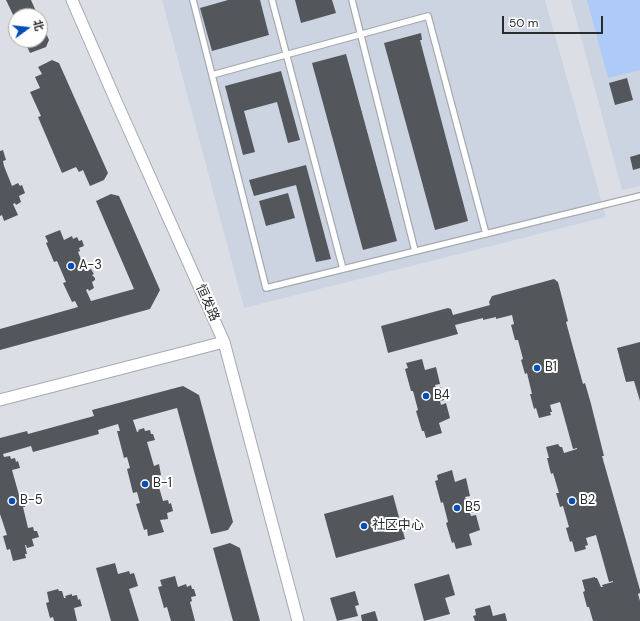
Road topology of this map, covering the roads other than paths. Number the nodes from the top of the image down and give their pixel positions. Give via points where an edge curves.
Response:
1 (72, 0) edge
2 (193, 0) edge
3 (272, 0) edge
4 (352, 0) edge
5 (361, 34) junction
6 (287, 54) junction
7 (212, 75) junction
8 (640, 196) edge
9 (486, 234) junction
10 (415, 252) junction
11 (343, 269) junction
12 (224, 342) junction
13 (0, 400) edge
14 (298, 621) edge

1 - 12 street, 恒发路
2 - 7 lane
3 - 6 lane
4 - 5 lane
5 - 6 lane
5 - 9 lane via 428,16
5 - 10 lane
6 - 7 lane
6 - 11 lane
7 - 11 lane via 266,288
8 - 9 lane
9 - 10 lane
10 - 11 lane
12 - 13 street
12 - 14 street, 恒发路

